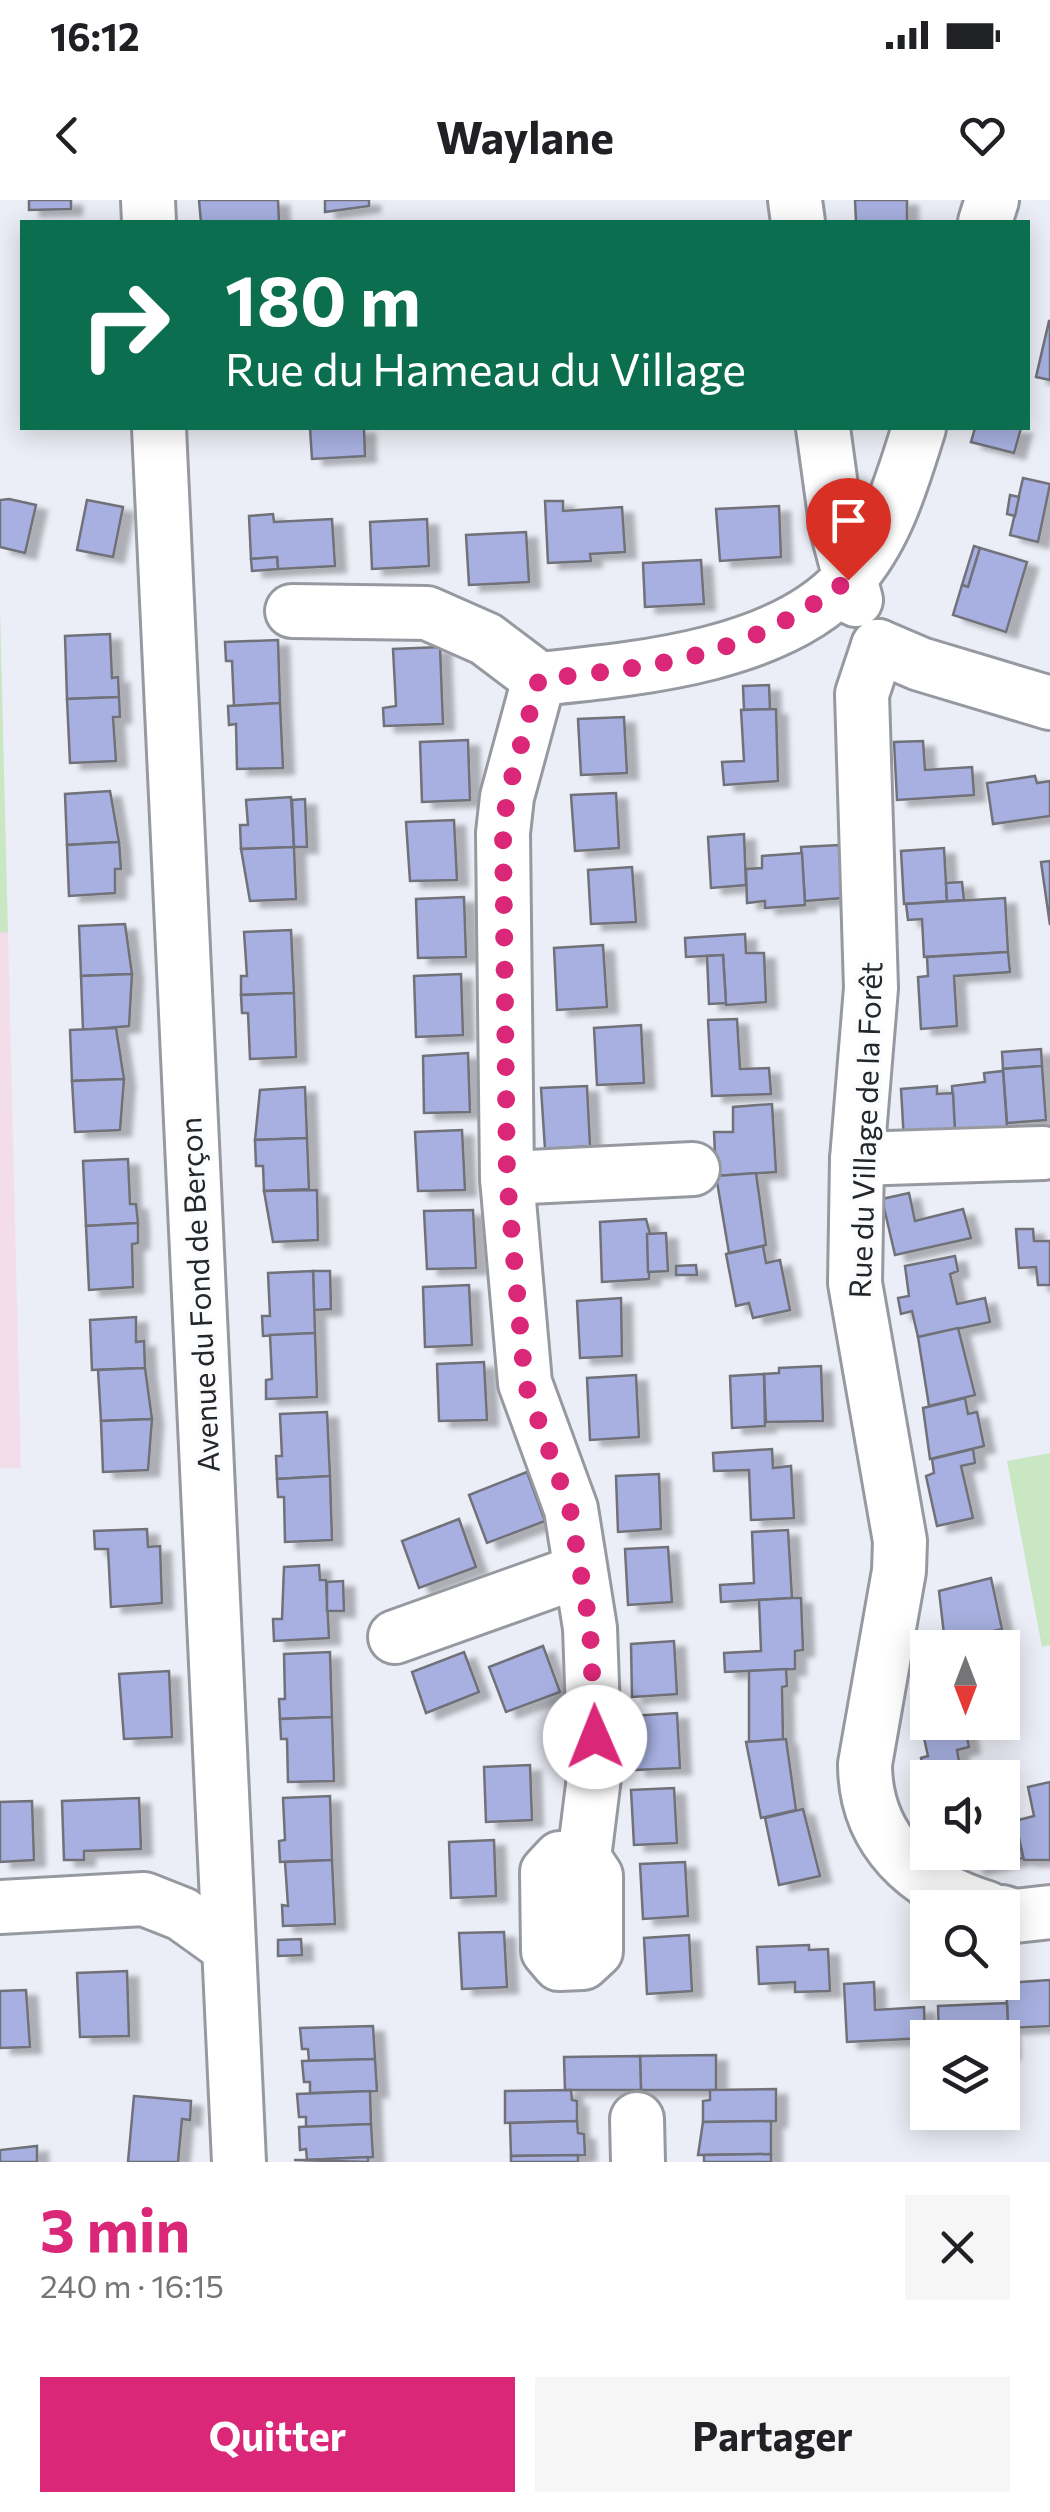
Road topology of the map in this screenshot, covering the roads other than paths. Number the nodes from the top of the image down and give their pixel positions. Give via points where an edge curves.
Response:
1 (159, 430) edge
2 (823, 430) edge
3 (918, 430) edge
4 (848, 580) junction
5 (292, 611) dead end
6 (878, 646) junction
7 (539, 679) junction
8 (1050, 703) edge
9 (1043, 1153) dead end
10 (857, 1159) junction
11 (693, 1169) dead end
12 (507, 1178) junction
13 (580, 1571) junction
14 (395, 1637) dead end
15 (223, 1840) junction
16 (584, 1858) dead end
17 (942, 1890) edge
18 (144, 1899) junction
19 (0, 1907) edge
20 (1050, 1912) edge
21 (1020, 1915) edge
22 (228, 1947) junction
23 (238, 2162) edge

1 - 15 street, Avenue du Fond de Berçon
2 - 4 street
3 - 4 street via 892,512
4 - 6 street
4 - 7 street via 774,630 723,651 646,668
5 - 7 street via 427,613 486,639
6 - 8 street
6 - 10 street, Rue du Village de la Forêt via 862,694 871,988
7 - 12 street via 503,834
9 - 10 street
10 - 17 street, Rue du Village de la Forêt via 858,1323 900,1541 866,1792 900,1862
11 - 12 street
12 - 13 street via 525,1383 565,1489
13 - 14 street
13 - 16 street via 595,1730
15 - 18 street via 184,1879
15 - 22 street, Avenue du Fond de Berçon
18 - 19 street
18 - 22 street via 182,1914
20 - 21 street
22 - 23 street, Avenue du Fond de Berçon

